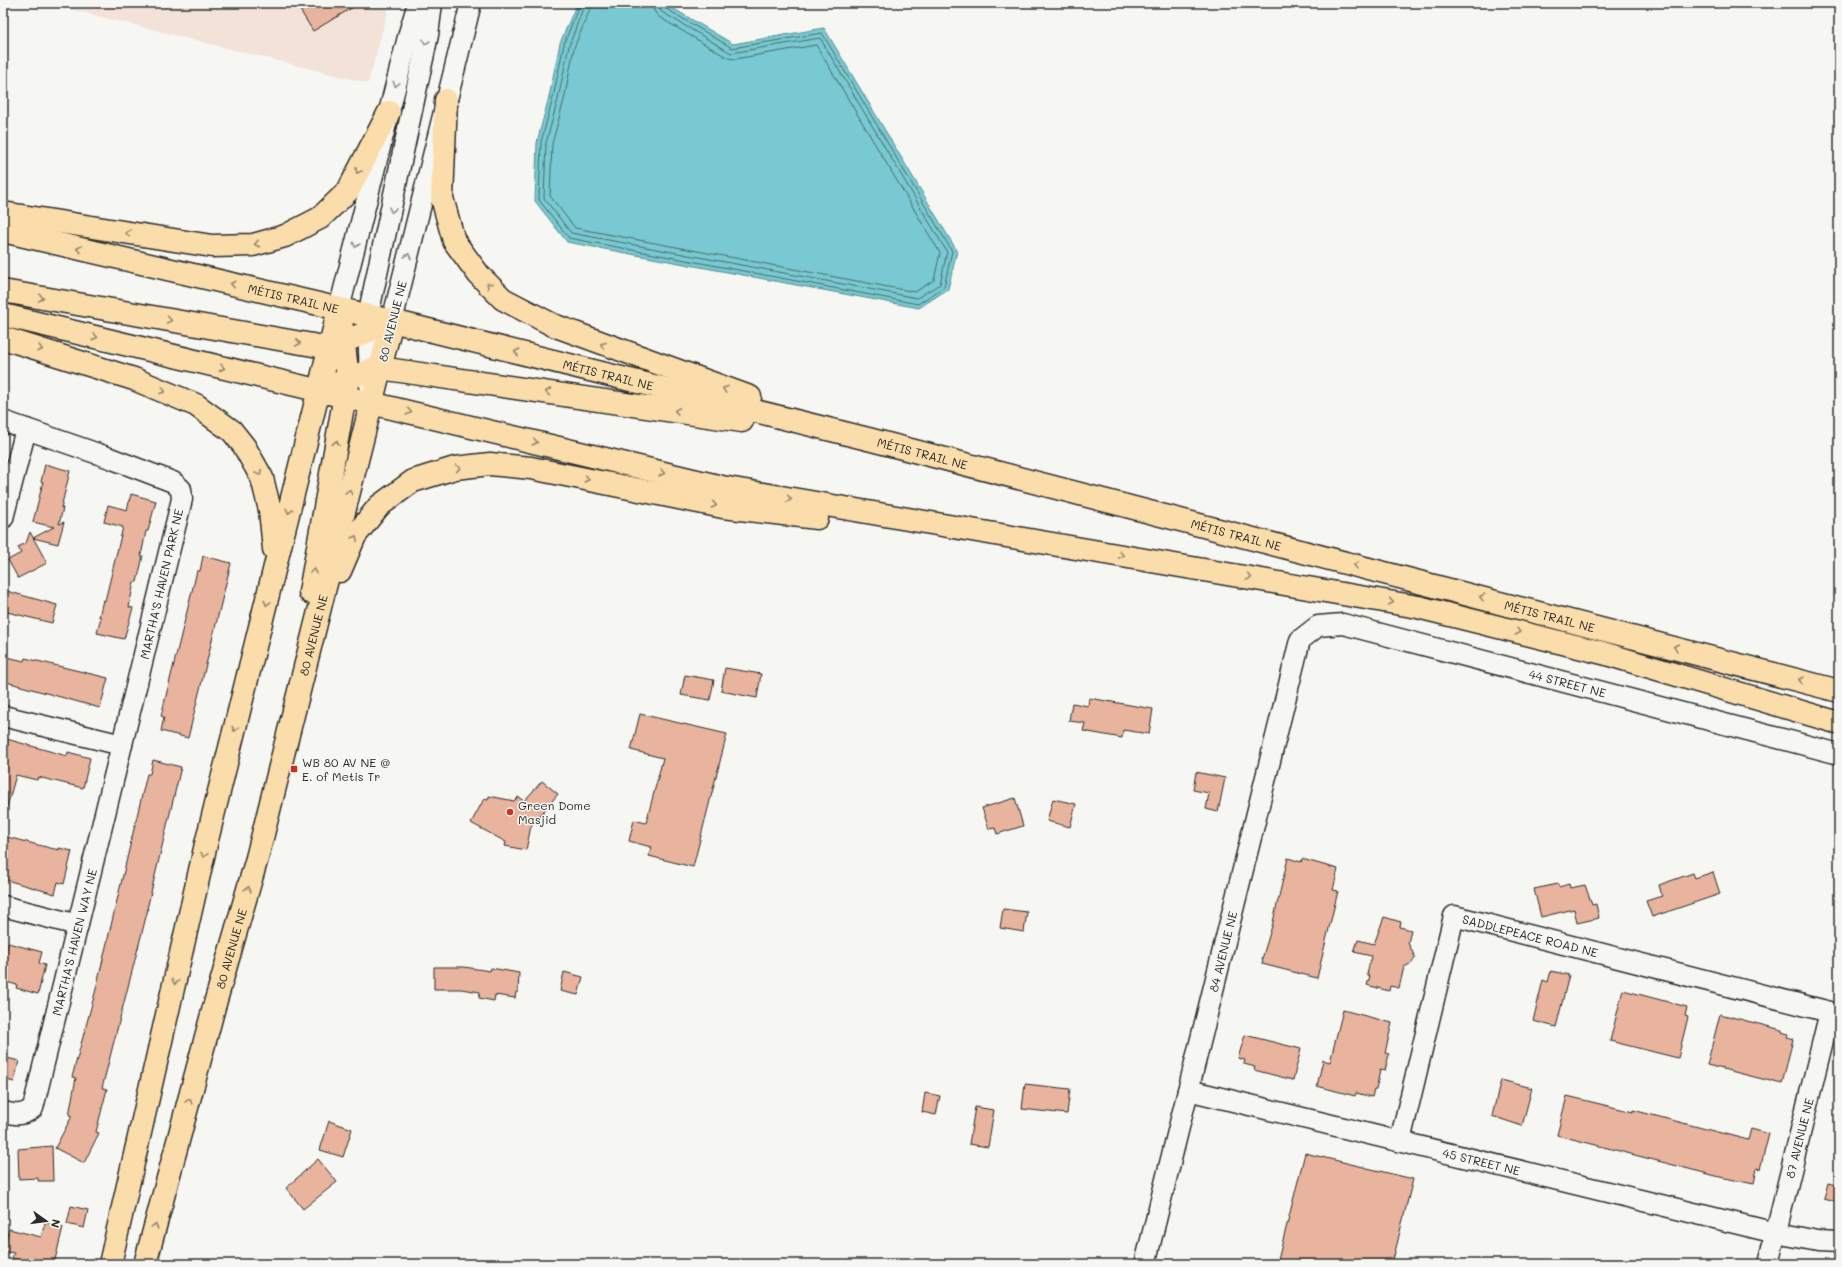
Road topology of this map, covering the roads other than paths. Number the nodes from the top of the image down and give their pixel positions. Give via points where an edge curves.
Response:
1 (418, 3) edge
2 (432, 3) edge
3 (471, 3) edge
4 (446, 100) junction
5 (390, 112) junction
6 (3, 213) edge
7 (3, 231) edge
8 (3, 291) edge
9 (339, 309) junction
10 (3, 315) edge
11 (392, 321) junction
12 (369, 324) junction
13 (3, 338) edge
14 (337, 345) junction
15 (375, 369) junction
16 (346, 387) junction
17 (319, 391) junction
18 (371, 403) junction
19 (3, 421) edge
20 (26, 429) junction
21 (868, 439) junction
22 (3, 518) edge
23 (1083, 549) junction
24 (276, 565) junction
25 (316, 625) junction
26 (1300, 640) joint
27 (1839, 691) edge
28 (3, 716) edge
29 (1839, 724) edge
30 (122, 745) junction
31 (1839, 754) edge
32 (278, 775) junction
33 (3, 906) edge
34 (78, 925) junction
35 (1830, 1012) joint
36 (1188, 1090) junction
37 (3, 1112) edge
38 (1400, 1141) junction
39 (128, 1186) junction
40 (1776, 1233) junction
41 (1839, 1242) edge
42 (93, 1264) edge
43 (110, 1264) edge
44 (145, 1264) edge
45 (1145, 1264) edge
46 (1768, 1264) edge

1 -> 5 street
2 -> 12 street via 428,35
3 - 4 street, 80 AVENUE NE
11 -> 4 street, 80 AVENUE NE
21 -> 4 main road via 604,345 553,325 503,299 479,275 454,241 442,198
5 -> 6 main road via 348,191 320,218 285,236 253,245 212,246
5 -> 9 street
9 -> 7 main road, MÉTIS TRAIL NE
8 -> 14 main road
9 - 12 main road, MÉTIS TRAIL NE
9 - 14 main road
10 -> 17 main road
11 - 12 main road
11 - 15 main road, 80 AVENUE NE
21 -> 11 main road, MÉTIS TRAIL NE
12 - 14 main road
12 - 15 street
13 -> 24 main road via 141,382 196,405 232,431 244,446 262,478 270,510
14 - 16 main road
14 - 17 main road
15 - 16 main road
15 - 18 main road, 80 AVENUE NE
21 -> 15 main road
16 - 17 main road
16 - 18 main road, MÉTIS TRAIL NE
32 -> 16 main road
17 -> 24 main road
18 -> 23 main road, MÉTIS TRAIL NE via 722,487
25 -> 18 main road, 80 AVENUE NE
19 - 20 street, MARTHA'S HAVEN PARK NE
20 - 22 street
20 - 30 street, MARTHA'S HAVEN PARK NE via 117,460 173,482 181,489 182,499
27 -> 21 main road, MÉTIS TRAIL NE
25 -> 23 main road via 355,536 379,506 413,481 454,468 483,464 531,468 723,507
23 -> 29 main road, MÉTIS TRAIL NE via 1418,607 1603,653
24 -> 39 main road via 206,844
25 - 32 main road, 80 AVENUE NE
26 - 31 street, 44 STREET NE via 1318,626 1343,624
26 - 36 street, 84 AVENUE NE
28 - 30 street
30 - 34 street, MARTHA'S HAVEN WAY NE
44 -> 32 main road, 80 AVENUE NE
33 - 34 street
34 - 37 street, MARTHA'S HAVEN WAY NE via 34,1108 26,1114
35 - 38 street, SADDLEPEACE ROAD NE via 1454,916
35 - 40 street, 87 AVENUE NE
36 - 38 street, 45 STREET NE
36 - 45 street, 84 AVENUE NE
38 - 40 street, 45 STREET NE
39 - 42 main road
39 - 43 main road
40 - 41 street, 45 STREET NE
40 - 46 street, 87 AVENUE NE

